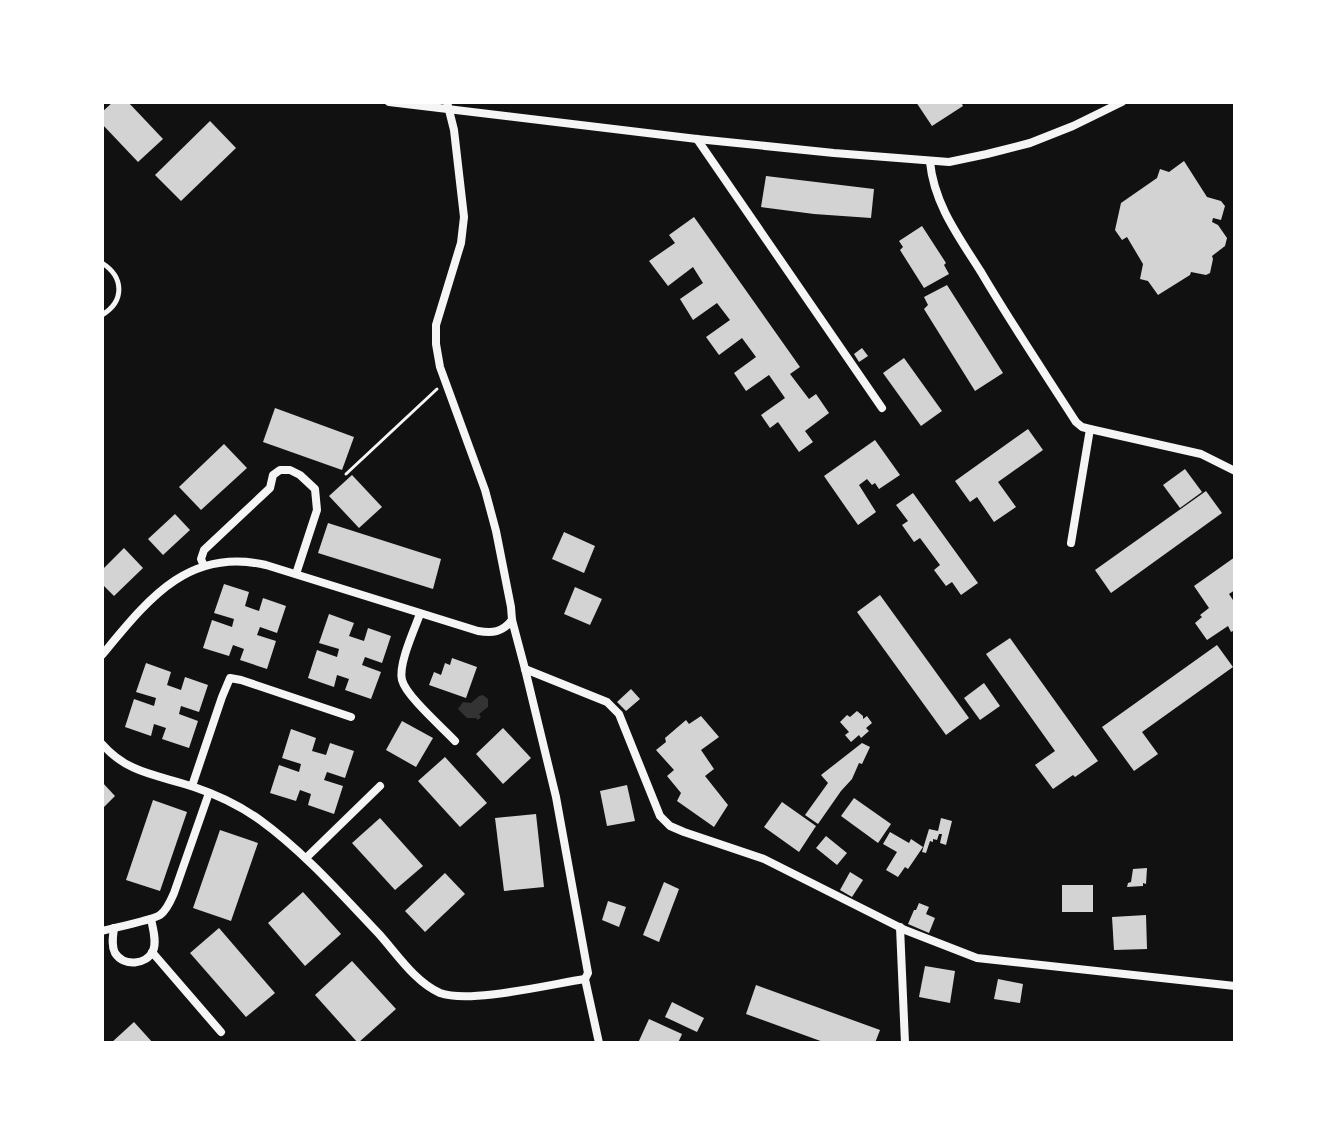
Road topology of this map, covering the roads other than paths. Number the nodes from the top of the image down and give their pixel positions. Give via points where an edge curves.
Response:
1 (389, 102) edge
2 (1122, 102) edge
3 (448, 105) edge
4 (697, 139) junction
5 (930, 162) junction
6 (102, 263) edge
7 (102, 315) edge
8 (882, 408) dead end
9 (1090, 429) junction
10 (1235, 471) edge
11 (1071, 543) dead end
12 (204, 566) junction
13 (296, 574) junction
14 (420, 614) junction
15 (512, 620) junction
16 (102, 655) edge
17 (525, 669) junction
18 (351, 717) dead end
19 (455, 741) dead end
20 (102, 744) edge
21 (192, 786) junction
22 (380, 786) dead end
23 (209, 793) junction
24 (306, 858) junction
25 (151, 919) junction
26 (900, 927) junction
27 (114, 928) junction
28 (102, 931) edge
29 (152, 952) junction
30 (585, 979) junction
31 (1235, 986) edge
32 (221, 1032) dead end
33 (599, 1043) edge
34 (905, 1043) edge

1 - 3 street
2 - 5 street via 1030,143
3 - 4 street
3 - 15 street via 464,217 436,325 436,344 485,490
4 - 5 street
4 - 8 street
5 - 9 street via 948,218 1076,422
6 - 7 lane via 119,287 114,306
9 - 10 street via 1201,454
9 - 11 street
12 - 13 street via 252,562
12 - 13 street via 204,550 270,488 273,475 290,470 315,489 317,510
12 - 16 street via 170,582
13 - 14 street
14 - 15 street via 492,633
14 - 19 street via 402,681
15 - 17 street
17 - 26 street via 607,702 619,714 660,816 670,826 764,859
17 - 30 street via 556,797
18 - 21 street via 230,678
20 - 21 street via 130,767
21 - 23 street
22 - 24 street
23 - 24 street via 259,819
23 - 25 street via 171,901
24 - 30 street via 417,977 437,991 481,995
25 - 27 street
25 - 29 street
26 - 31 street via 977,958
26 - 34 street
27 - 28 street
27 - 29 street via 112,943 124,961 145,960
29 - 32 street
30 - 33 street

